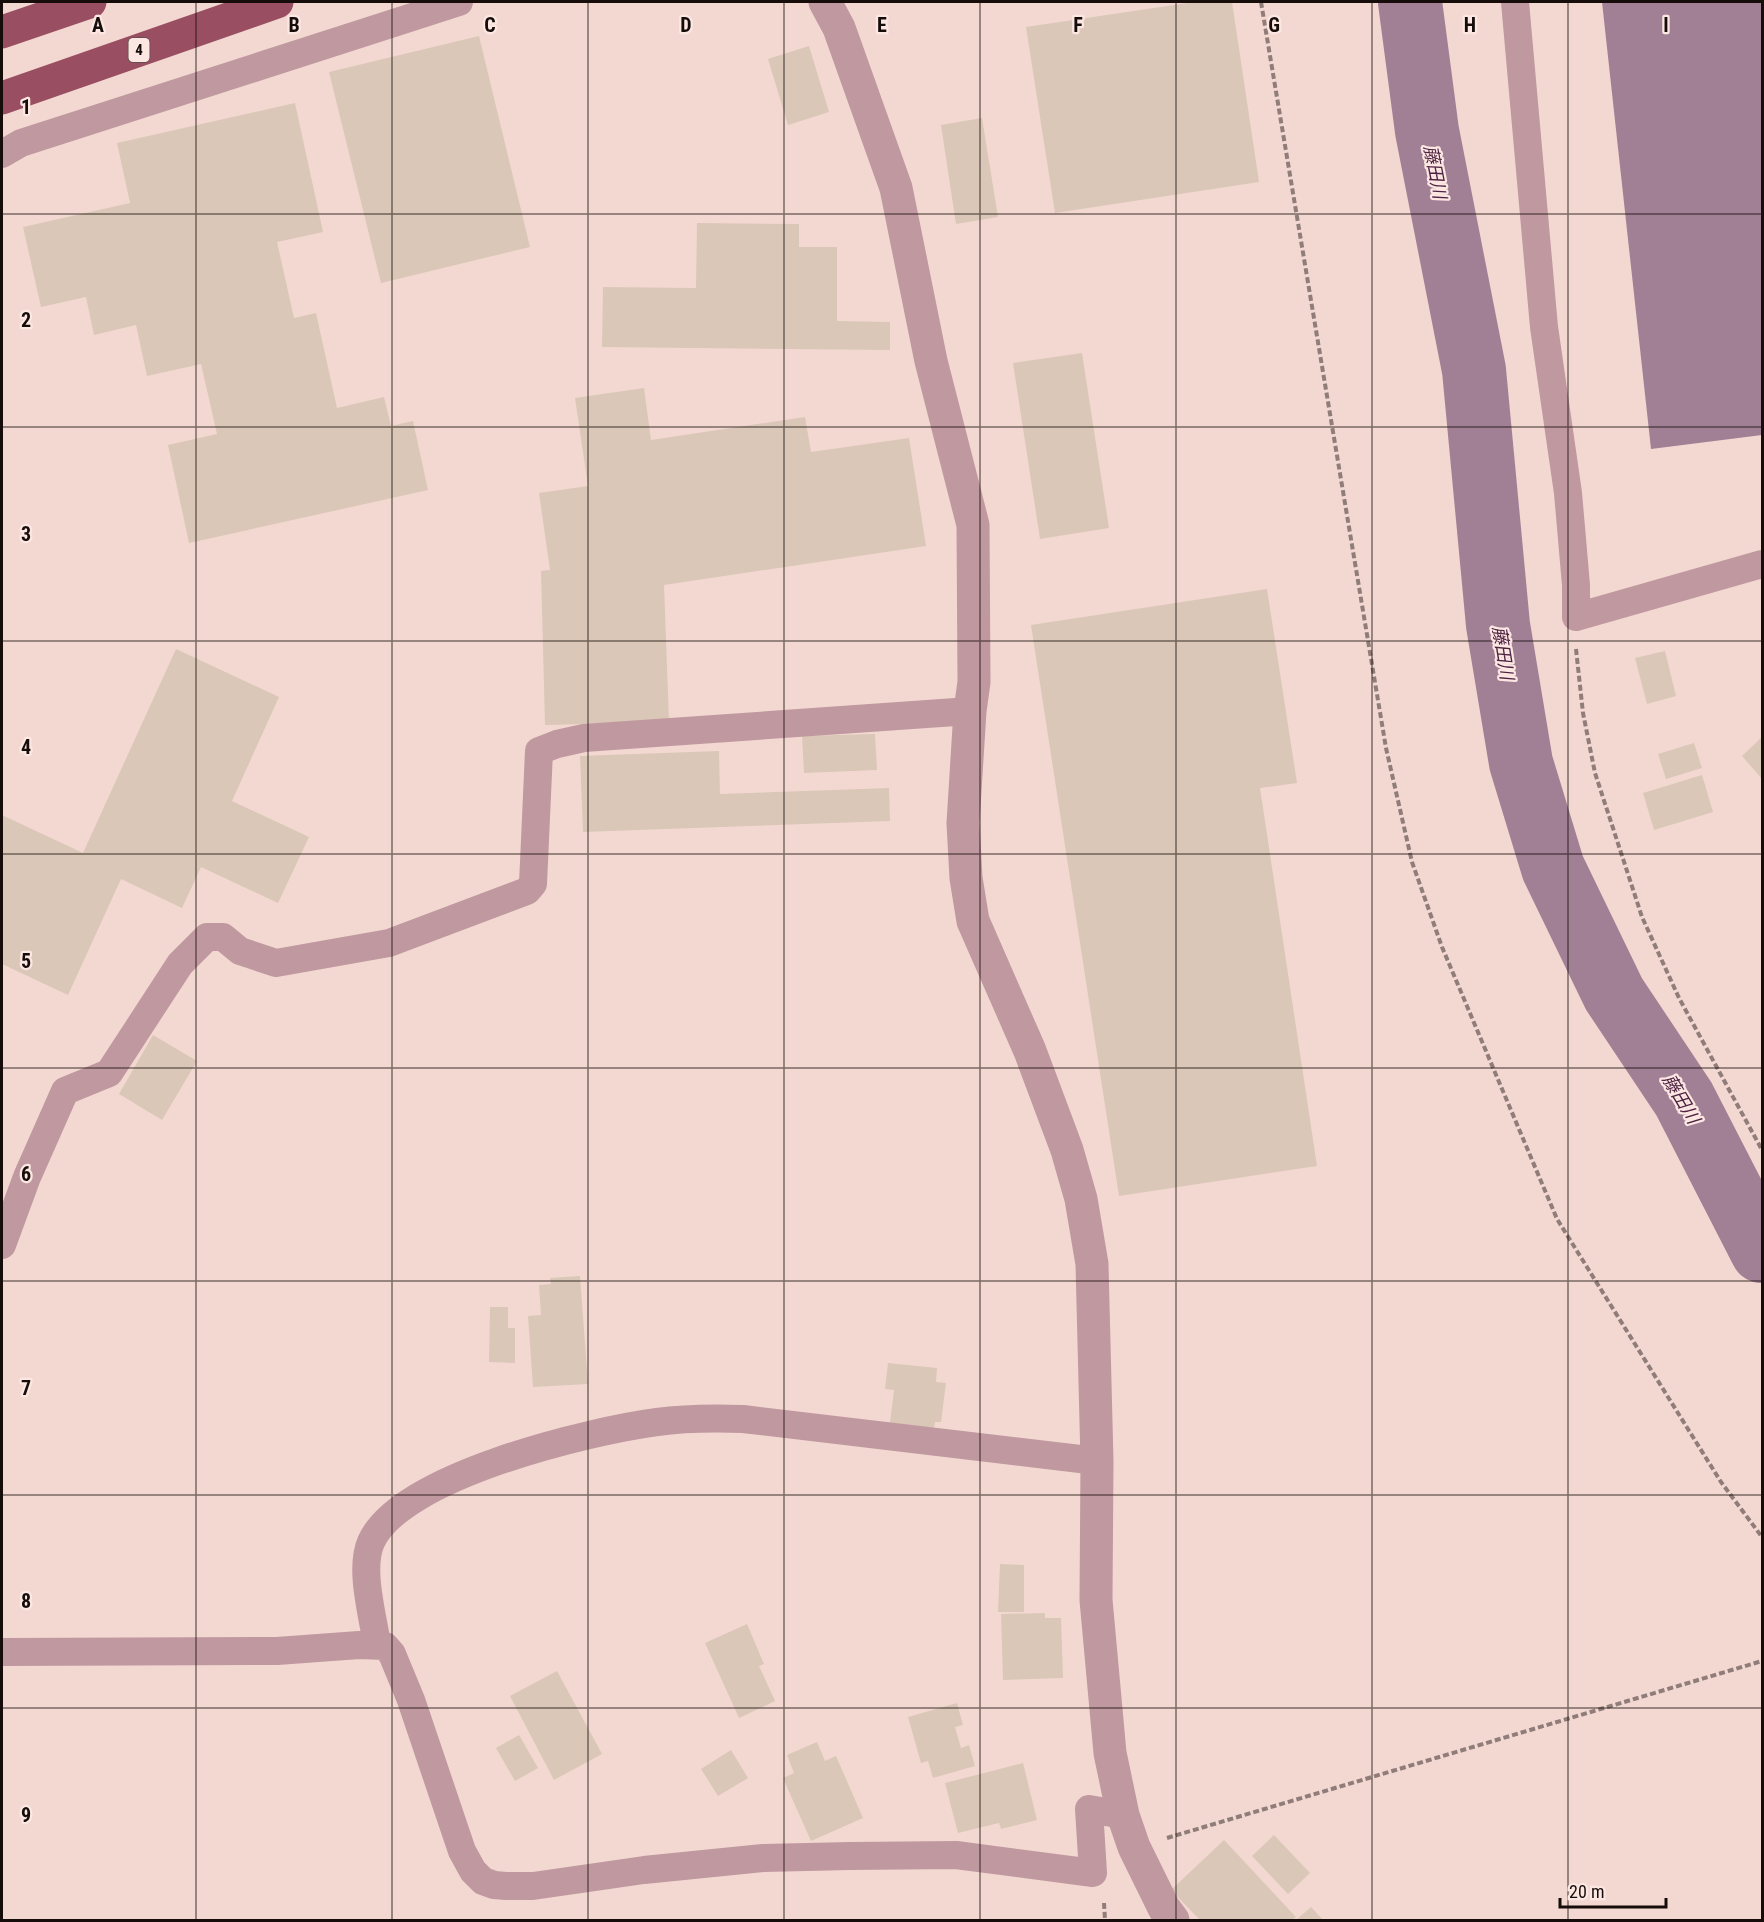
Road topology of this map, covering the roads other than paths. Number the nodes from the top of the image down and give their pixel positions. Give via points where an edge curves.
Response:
1 (90, 2) edge
2 (277, 2) edge
3 (459, 2) edge
4 (825, 2) edge
5 (1515, 2) edge
6 (2, 32) edge
7 (2, 98) edge
8 (2, 154) edge
9 (1762, 564) edge
10 (970, 711) junction
11 (2, 1245) edge
12 (1097, 1461) junction
13 (376, 1645) junction
14 (2, 1652) edge
15 (1123, 1815) junction
16 (1173, 1920) edge

1 - 6 highway
2 - 7 highway, 4
3 - 8 street via 21,143
4 - 10 street via 839,28 896,188 931,362 973,525 974,682
5 - 9 street via 1544,327 1568,493 1576,617
10 - 11 street via 584,738 539,751 533,884 528,891 389,943 276,963 240,951 223,937 207,937 180,964 109,1073 65,1091
10 - 12 street via 963,823 966,878 974,921 1030,1051 1081,1199 1092,1264
12 - 13 street via 743,1419 695,1418 597,1433 452,1478 402,1506 381,1525 370,1543 367,1565
12 - 15 street via 1096,1600 1110,1753
13 - 14 street via 277,1651
13 - 15 street via 385,1646 396,1663 462,1851 473,1871 494,1885 533,1886 763,1858 850,1856 956,1854 1093,1873 1089,1809
15 - 16 street via 1134,1847

